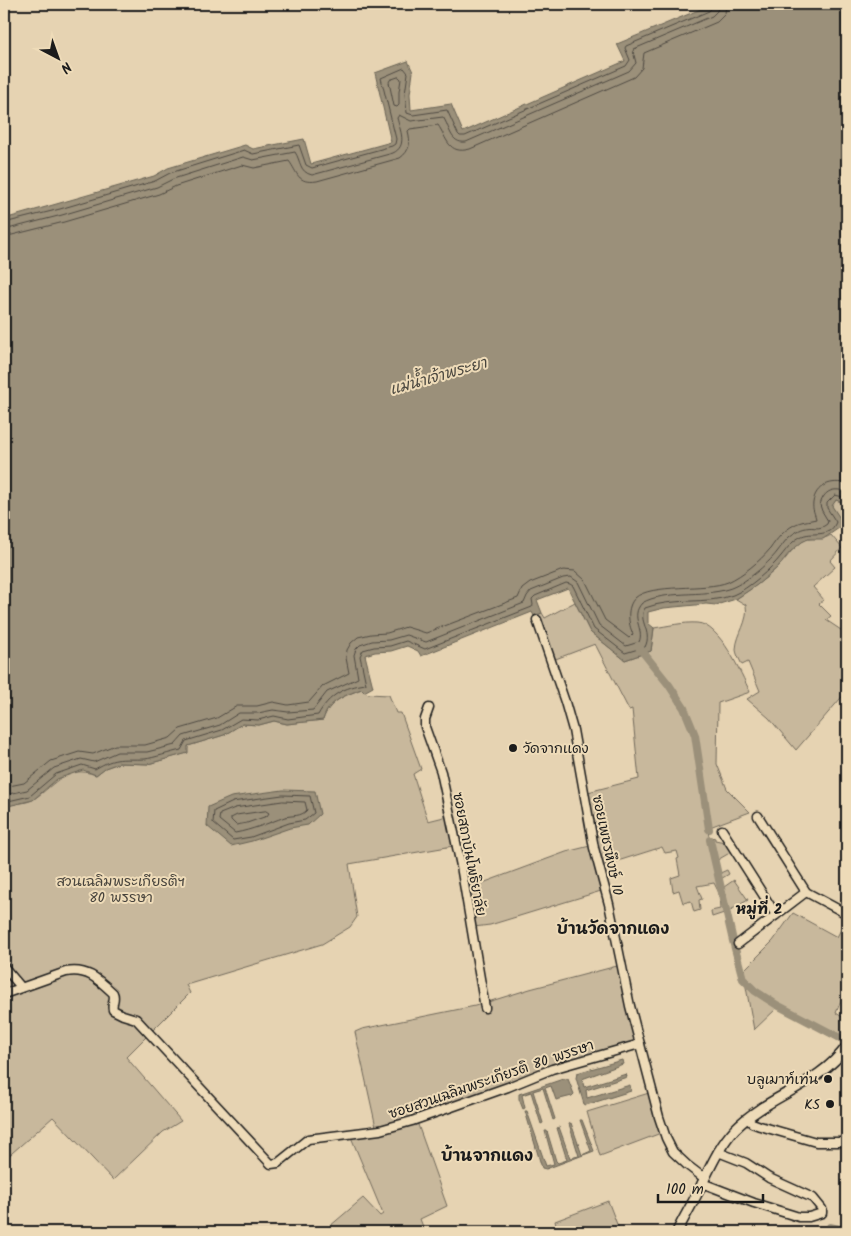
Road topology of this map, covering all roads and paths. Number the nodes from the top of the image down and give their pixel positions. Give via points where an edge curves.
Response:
1 (537, 620) dead end
2 (429, 708) dead end
3 (758, 816) dead end
4 (722, 830) dead end
5 (806, 892) junction
6 (847, 914) edge
7 (776, 915) junction
8 (738, 944) dead end
9 (4, 967) edge
10 (22, 987) junction
11 (4, 994) edge
12 (485, 1008) dead end
13 (640, 1044) junction
14 (847, 1046) edge
15 (748, 1119) junction
16 (847, 1142) edge
17 (718, 1152) junction
18 (703, 1180) junction
19 (677, 1232) edge

1 - 13 street, ซอยเพชรหึงษ์ 10 via 573,730 594,845
2 - 12 street, ซอยสถาบันโพธิยาลัย via 425,727 441,772
3 - 5 street
4 - 7 street
5 - 6 street
5 - 7 street
7 - 8 street
9 - 10 street
10 - 11 street, ซอยสวนเฉลิมพระเกียรติ 80 พรรษา
10 - 13 street, ซอยสวนเฉลิมพระเกียรติ 80 พรรษา via 66,972 86,972 113,993 113,1010 136,1019 274,1165 308,1139 380,1130 412,1121 552,1069
13 - 18 street, ซอยเพชรหึงษ์ 10 via 666,1138 680,1159
14 - 15 main road via 827,1069
15 - 16 street via 760,1126 816,1142
15 - 17 main road via 736,1128
17 - 18 main road
17 - 18 street, ซอยเพชรหึงษ์ 10 via 813,1198 822,1213 799,1217 754,1203
18 - 19 main road

